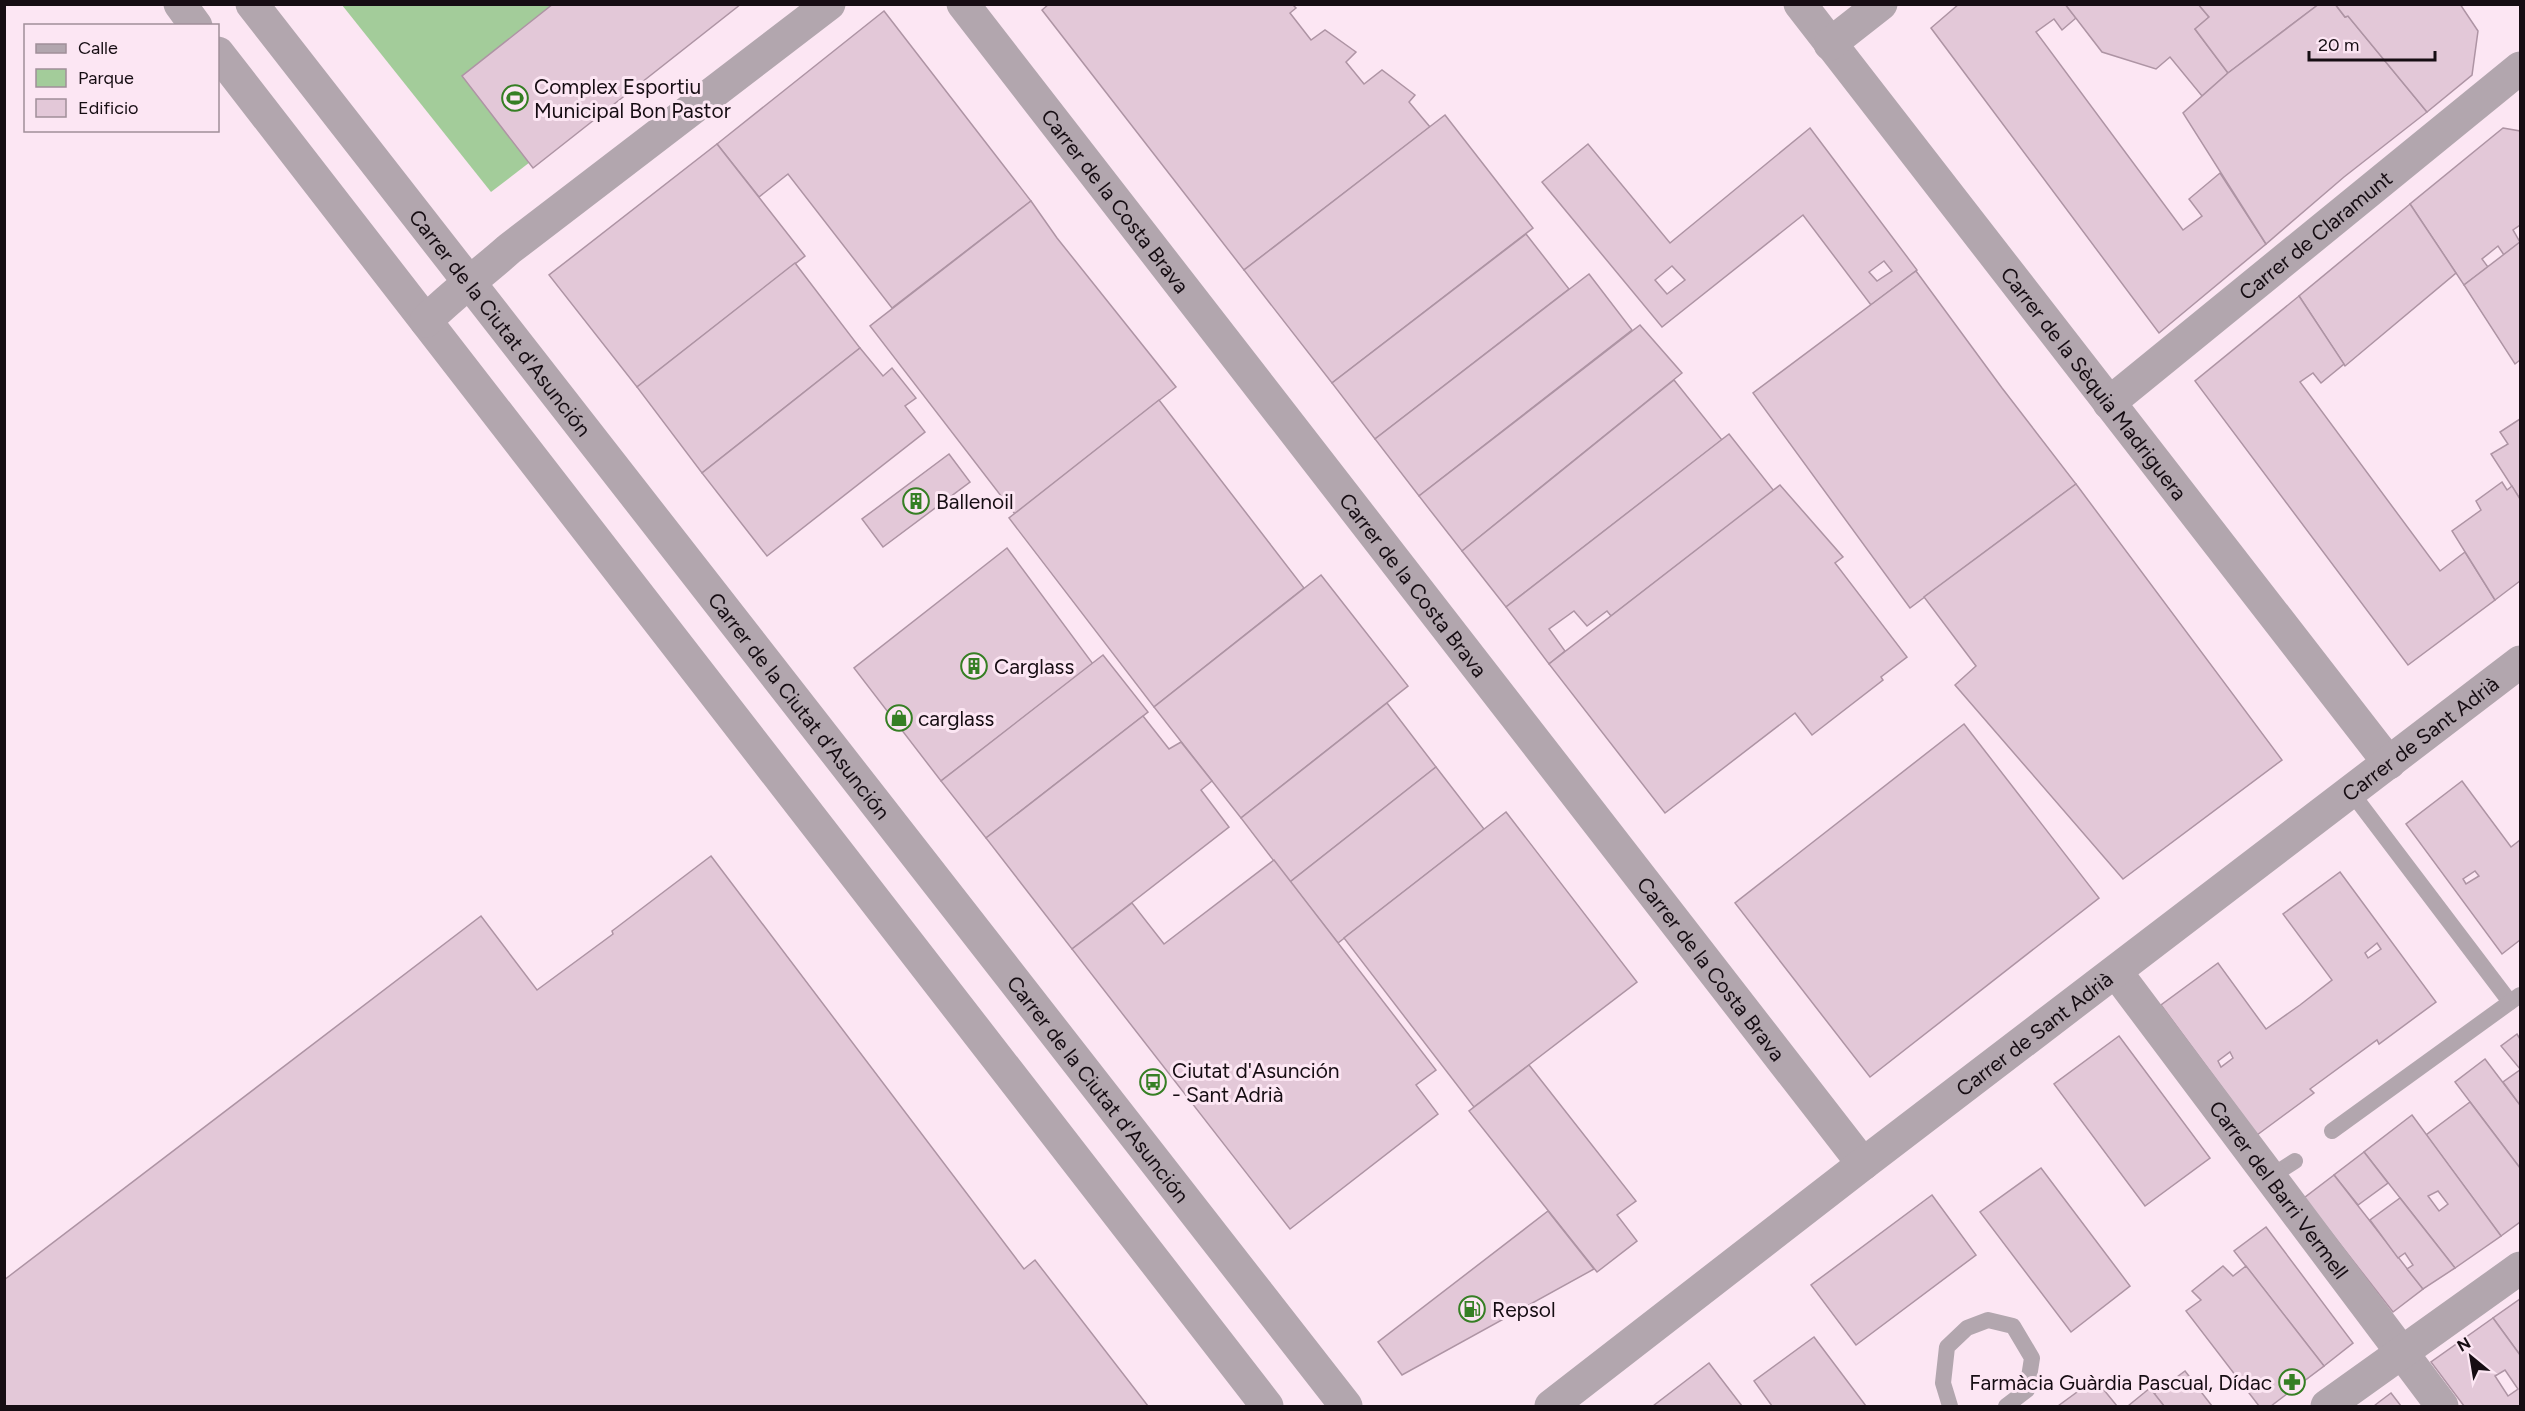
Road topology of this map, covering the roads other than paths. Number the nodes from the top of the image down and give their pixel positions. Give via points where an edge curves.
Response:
1 (180, 4) edge
2 (252, 4) edge
3 (829, 4) edge
4 (963, 4) edge
5 (1800, 4) edge
6 (1881, 4) edge
7 (195, 24) edge
8 (1830, 44) junction
9 (219, 54) edge
10 (2520, 68) edge
11 (470, 284) junction
12 (426, 321) junction
13 (2109, 403) junction
14 (2520, 662) edge
15 (2389, 763) junction
16 (2351, 792) junction
17 (2116, 972) junction
18 (2515, 999) edge
19 (2332, 1131) dead end
20 (1863, 1164) junction
21 (2520, 1268) edge
22 (2401, 1353) junction
23 (1267, 1407) edge
24 (1346, 1407) edge
25 (1551, 1407) edge
26 (1950, 1407) edge
27 (2006, 1407) edge
28 (2327, 1407) edge
29 (2442, 1407) edge

1 - 7 street
2 - 11 street, Carrer de la Ciutat d'Asunción
3 - 11 street via 509,249
4 - 20 street, Carrer de la Costa Brava
5 - 8 street, Carrer de la Sèquia Madriguera
6 - 8 street
8 - 13 street, Carrer de la Sèquia Madriguera
9 - 12 street
10 - 13 street, Carrer de Claramunt
11 - 12 street
11 - 24 street, Carrer de la Ciutat d'Asunción
12 - 23 street
13 - 15 street, Carrer de la Sèquia Madriguera
14 - 15 street, Carrer de Sant Adrià
15 - 16 street, Carrer de Sant Adrià
16 - 17 street, Carrer de Sant Adrià
16 - 18 lane
17 - 20 street, Carrer de Sant Adrià
17 - 22 street, Carrer del Barri Vermell via 2282,1169
18 - 19 lane
20 - 25 street, Carrer de Sant Adrià
21 - 22 street
22 - 28 street
22 - 29 street, Carrer del Barri Vermell
26 - 27 lane via 1943,1383 1947,1347 1967,1328 1988,1320 2013,1326 2032,1358 2027,1390

